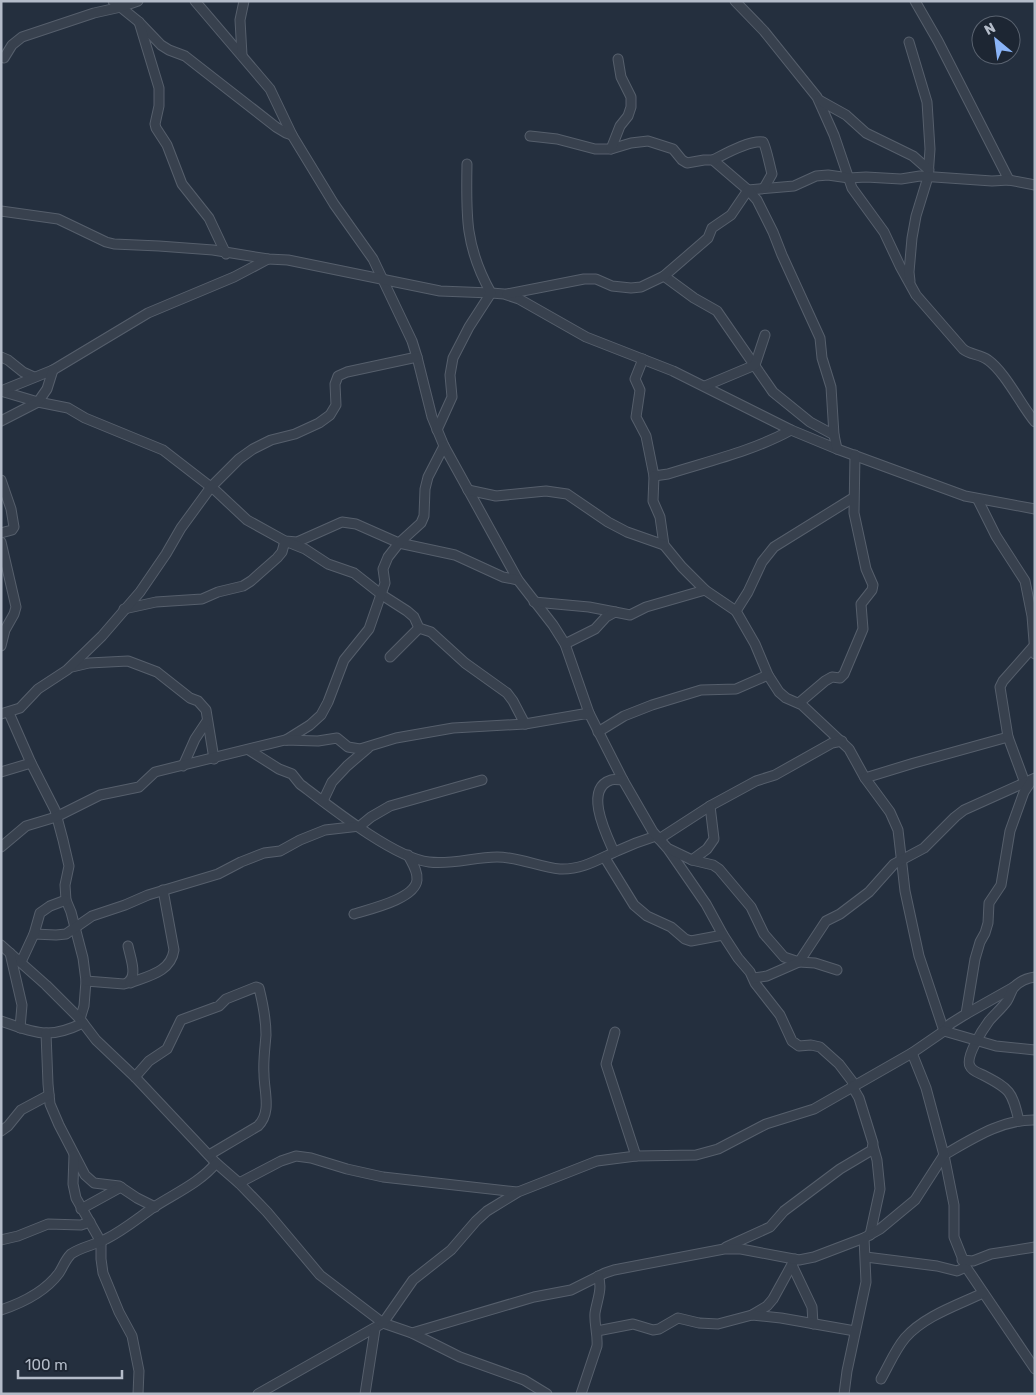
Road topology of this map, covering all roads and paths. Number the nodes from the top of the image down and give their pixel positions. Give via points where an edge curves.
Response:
1 (138, 1) edge
2 (195, 1) edge
3 (244, 1) edge
4 (735, 1) edge
5 (915, 1) edge
6 (117, 4) edge
7 (139, 22) junction
8 (909, 42) dead end
9 (242, 55) junction
10 (4, 58) dead end
11 (618, 59) dead end
12 (819, 100) junction
13 (292, 135) junction
14 (530, 136) dead end
15 (611, 149) junction
16 (713, 160) junction
17 (467, 164) dead end
18 (928, 173) junction
19 (849, 178) junction
20 (1009, 180) junction
21 (1035, 185) edge
22 (764, 188) junction
23 (748, 190) junction
24 (1, 211) edge
25 (226, 254) junction
26 (268, 259) junction
27 (664, 276) junction
28 (383, 280) junction
29 (910, 284) junction
30 (491, 293) junction
31 (504, 294) junction
32 (765, 335) dead end
33 (417, 357) junction
34 (1, 358) edge
35 (643, 359) junction
36 (755, 365) junction
37 (53, 370) junction
38 (34, 377) junction
39 (705, 386) junction
40 (1, 391) edge
41 (38, 402) junction
42 (1, 421) edge
43 (1035, 422) edge
44 (437, 430) junction
45 (791, 430) junction
46 (834, 435) junction
47 (444, 446) junction
48 (837, 449) junction
49 (855, 455) junction
50 (654, 476) junction
51 (1, 480) edge
52 (211, 487) junction
53 (468, 490) junction
54 (853, 498) junction
55 (978, 500) junction
56 (1035, 509) edge
57 (1, 533) edge
58 (285, 541) junction
59 (399, 543) junction
60 (664, 544) junction
61 (2, 546) edge
62 (518, 580) junction
63 (705, 590) junction
64 (1031, 593) edge
65 (382, 595) junction
66 (534, 602) junction
67 (124, 609) junction
68 (736, 611) junction
69 (615, 612) junction
70 (419, 628) junction
71 (565, 644) junction
72 (1, 646) edge
73 (1034, 651) edge
74 (390, 658) dead end
75 (70, 668) junction
76 (768, 675) junction
77 (799, 703) junction
78 (5, 713) edge
79 (589, 713) junction
80 (207, 721) junction
81 (525, 724) junction
82 (598, 732) junction
83 (1008, 738) junction
84 (286, 740) junction
85 (842, 741) junction
86 (369, 748) junction
87 (249, 750) junction
88 (214, 759) junction
89 (31, 763) junction
90 (183, 766) junction
91 (1, 772) edge
92 (865, 778) junction
93 (482, 780) dead end
94 (623, 780) junction
95 (1030, 781) edge
96 (323, 801) junction
97 (710, 806) junction
98 (56, 817) junction
99 (360, 826) junction
100 (658, 838) junction
101 (1, 847) edge
102 (668, 849) junction
103 (614, 852) junction
104 (408, 855) junction
105 (605, 858) junction
106 (692, 860) junction
107 (901, 861) junction
108 (163, 890) junction
109 (66, 900) junction
110 (354, 914) dead end
111 (75, 928) junction
112 (34, 934) junction
113 (723, 935) junction
114 (1, 945) edge
115 (128, 946) dead end
116 (10, 953) junction
117 (21, 962) junction
118 (799, 962) junction
119 (837, 970) dead end
120 (1035, 976) edge
121 (754, 978) junction
122 (86, 981) junction
123 (130, 983) junction
124 (1014, 987) junction
125 (966, 1014) junction
126 (1, 1021) edge
127 (82, 1021) junction
128 (20, 1028) junction
129 (944, 1031) junction
130 (615, 1032) dead end
131 (46, 1033) junction
132 (978, 1040) junction
133 (1035, 1050) edge
134 (912, 1054) junction
135 (134, 1077) junction
136 (853, 1085) junction
137 (49, 1095) junction
138 (1035, 1120) edge
139 (1019, 1121) junction
140 (1, 1131) edge
141 (873, 1146) junction
142 (74, 1155) junction
143 (209, 1155) junction
144 (944, 1155) junction
145 (636, 1156) junction
146 (216, 1163) junction
147 (239, 1183) junction
148 (121, 1187) junction
149 (518, 1192) junction
150 (155, 1207) junction
151 (81, 1209) junction
152 (90, 1222) junction
153 (867, 1237) junction
154 (1, 1240) edge
155 (101, 1242) junction
156 (1035, 1247) edge
157 (724, 1249) junction
158 (866, 1257) junction
159 (793, 1262) junction
160 (964, 1264) junction
161 (598, 1276) junction
162 (983, 1293) junction
163 (1, 1310) edge
164 (752, 1315) junction
165 (383, 1323) junction
166 (812, 1324) junction
167 (375, 1329) junction
168 (597, 1331) junction
169 (855, 1331) junction
170 (412, 1334) junction
171 (1035, 1370) edge
172 (881, 1378) dead end
173 (138, 1394) edge
174 (258, 1394) edge
175 (364, 1394) edge
176 (547, 1394) edge
177 (580, 1394) edge
178 (844, 1394) edge

1 - 6 street
2 - 9 street
3 - 9 street via 240,20
4 - 12 street via 764,31
5 - 20 street
6 - 7 street
6 - 10 street via 22,37
7 - 13 street via 161,45 185,56 276,127
7 - 25 street via 159,88 156,128 167,145 182,184 208,218
8 - 18 street via 928,102
9 - 13 street via 270,89
11 - 15 street via 632,107
12 - 18 street via 846,115 866,133 913,156
12 - 19 street
13 - 28 street via 334,204 373,259
14 - 15 street via 595,149
15 - 16 street via 648,141 673,149 684,162
16 - 22 street via 762,142 766,145 772,174
16 - 23 street
17 - 30 street via 468,236 480,274
18 - 19 street via 901,180
18 - 20 street
18 - 29 street via 912,238
19 - 22 street via 820,176 794,186
19 - 29 street via 852,188 884,232
20 - 21 street
22 - 23 street
23 - 27 street via 731,215 714,226 708,238
23 - 46 street via 769,224 817,332 831,387
24 - 25 street via 58,219 114,244 214,250
25 - 26 street
26 - 28 street via 288,260
26 - 37 street via 148,313
27 - 31 street via 637,288 612,286 590,278
27 - 36 street via 717,311
28 - 30 street via 440,291
28 - 33 street
29 - 43 street via 916,296 963,349 985,358 997,369
30 - 31 street
30 - 44 street via 453,358 450,375 452,397
31 - 35 street via 586,337
32 - 36 street
33 - 44 street
33 - 52 street via 338,376 336,405 330,415 295,434 253,449
34 - 38 street
35 - 39 street
35 - 50 street via 635,379 640,390 636,417 646,436
36 - 39 street
36 - 46 street via 777,396 810,422
37 - 38 street
37 - 41 street via 47,389
38 - 40 street
39 - 45 street
40 - 41 street
41 - 42 street
41 - 52 street via 68,408 163,450
44 - 47 street
45 - 48 street
45 - 50 street via 753,448
46 - 48 street
47 - 53 street
47 - 59 street via 428,477 421,523
48 - 49 street
49 - 54 street
49 - 55 street
50 - 60 street via 653,500 660,517
51 - 57 street via 14,527
52 - 58 street via 247,520
52 - 67 street via 140,592
53 - 60 street via 496,496 546,491 567,494 627,532
53 - 62 street
54 - 68 street via 774,547 762,562
54 - 77 street via 864,559 873,585 862,604 863,629 844,674 825,681
55 - 56 street
55 - 64 street
58 - 59 street via 297,542 342,522 356,524
58 - 65 street via 328,564 354,573
58 - 67 street via 277,558 242,586 202,599 156,602
59 - 62 street via 455,555 503,577
59 - 65 street via 383,569 385,583
60 - 63 street
61 - 72 street via 16,607
62 - 66 street
63 - 68 street
63 - 69 street via 646,607 630,615
64 - 73 street
65 - 70 street via 408,610
65 - 84 street via 369,629 344,660 321,715
66 - 69 street
66 - 71 street
67 - 75 street
68 - 76 street
69 - 71 street via 595,629
70 - 74 street
70 - 81 street via 431,632 465,663 507,693
71 - 79 street
73 - 83 street via 1000,687
75 - 78 street via 38,689 20,708
75 - 80 street via 89,663 128,661 154,670 203,707
76 - 77 street via 782,695
76 - 82 street via 736,689 701,690 652,705 624,716
77 - 85 street
78 - 89 street
79 - 81 street
79 - 82 street
80 - 88 street
80 - 90 street
81 - 86 street via 454,728 396,738
82 - 94 street
83 - 92 street
83 - 95 street
84 - 86 street via 336,738 351,748
84 - 87 street
85 - 92 street
85 - 97 street via 832,743
86 - 96 street via 332,782
87 - 88 street
87 - 96 street via 292,774
88 - 90 street
89 - 91 street
89 - 98 street
90 - 98 street via 155,772 139,787 100,795
92 - 107 street via 890,812 898,830
93 - 99 street via 390,806
94 - 100 street
94 - 103 street via 611,780 598,796 602,825
95 - 107 street via 964,810 924,848
95 - 125 street via 1010,831 1001,885 989,903 988,923 975,959
96 - 99 street
97 - 100 street
97 - 106 street via 714,839
98 - 101 street via 26,826
98 - 109 street via 68,866
99 - 104 street
99 - 108 street via 325,830 280,852 264,853 218,874
100 - 102 street
100 - 103 street
102 - 106 street
102 - 113 street
103 - 105 street
104 - 105 street via 440,863 498,857 561,869 587,866
104 - 110 street via 417,873 415,888 406,896
105 - 113 street via 634,905 647,916 691,941
106 - 118 street via 719,869 751,907 775,949 788,959
107 - 118 street via 894,864 869,892 826,922
107 - 129 street via 919,956
108 - 111 street via 101,912
108 - 123 street via 173,958 161,971
109 - 111 street
109 - 112 street via 40,913
111 - 112 street via 66,934
111 - 122 street
112 - 117 street
113 - 121 street
114 - 116 street
115 - 123 street via 133,979
116 - 117 street
116 - 128 street via 22,1005
117 - 127 street
118 - 119 street
118 - 121 street
120 - 124 street
121 - 136 street via 780,1015 792,1041 799,1046 820,1047 839,1064
122 - 123 street
122 - 127 street
124 - 125 street
124 - 132 street
125 - 129 street
126 - 128 street
127 - 131 street via 62,1032
127 - 135 street via 96,1040
128 - 131 street
129 - 132 street
129 - 134 street
130 - 145 street via 606,1064
131 - 137 street
132 - 133 street via 1002,1047
132 - 139 street via 972,1050 970,1067 1010,1092
134 - 136 street
134 - 144 street via 926,1088
135 - 143 street
135 - 143 street via 167,1049 181,1020 259,988 266,1032 264,1074 267,1104 264,1120
136 - 141 street
136 - 145 street via 814,1109 766,1124 707,1153
137 - 140 street via 21,1110
137 - 142 street via 55,1116
138 - 139 street
139 - 144 street via 978,1136
141 - 153 street via 878,1160 880,1189
141 - 157 street via 784,1211 770,1227
142 - 148 street via 92,1182
142 - 151 street via 73,1184
143 - 146 street
144 - 153 street via 915,1200
144 - 160 street via 954,1205 954,1238
145 - 149 street via 593,1162
146 - 147 street
146 - 150 street
147 - 149 street via 296,1156 383,1177
147 - 165 street via 320,1275
148 - 150 street
148 - 151 street
149 - 165 street via 476,1220 451,1250 413,1280
150 - 155 street
151 - 152 street
152 - 154 street via 81,1225 48,1224
152 - 155 street
153 - 158 street
153 - 159 street
155 - 163 street via 73,1253 41,1290
155 - 173 street via 103,1273 118,1312 135,1343
156 - 160 street via 991,1254
157 - 159 street via 741,1249
157 - 161 street via 614,1270
158 - 160 street via 957,1270
158 - 169 street via 866,1282
159 - 164 street via 773,1299
159 - 166 street via 812,1307
160 - 162 street
161 - 168 street
161 - 170 street via 571,1290 534,1297
162 - 171 street
162 - 172 street via 913,1331 898,1347
164 - 166 street
164 - 168 street via 718,1324 678,1318 653,1330 633,1324
165 - 167 street
165 - 170 street
166 - 169 street
167 - 174 street
167 - 175 street
168 - 177 street via 597,1346
169 - 178 street
170 - 176 street via 460,1357 524,1380

